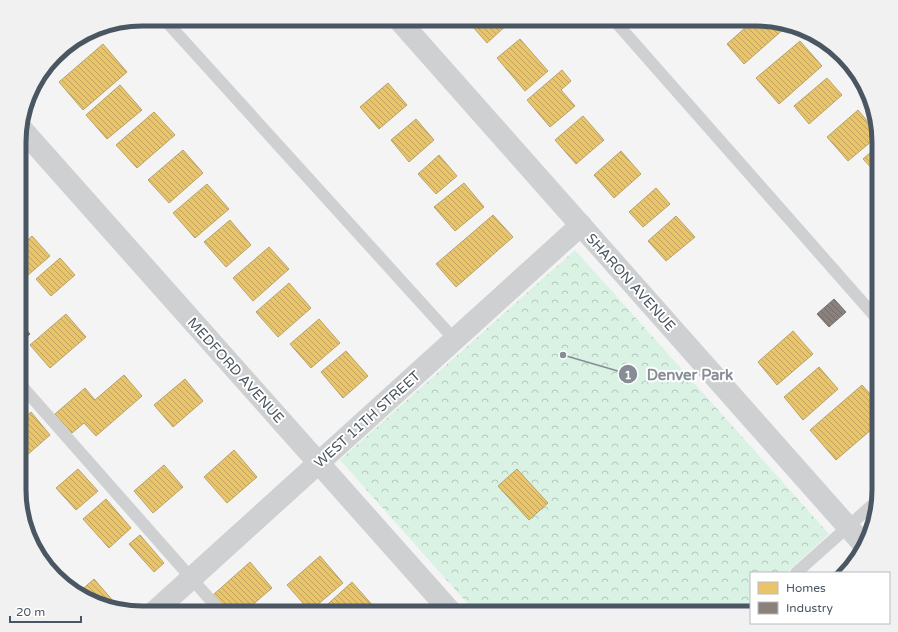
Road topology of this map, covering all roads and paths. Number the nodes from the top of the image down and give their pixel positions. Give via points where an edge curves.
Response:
1 (170, 26) edge
2 (404, 26) edge
3 (618, 26) edge
4 (27, 134) edge
5 (581, 225) junction
6 (872, 313) edge
7 (454, 340) junction
8 (26, 391) edge
9 (319, 463) junction
10 (871, 505) edge
11 (848, 526) junction
12 (860, 540) edge
13 (797, 572) edge
14 (191, 578) junction
15 (161, 606) edge
16 (216, 606) edge
17 (446, 606) edge

1 - 7 lane
2 - 5 street, SHARON AVENUE
3 - 6 lane
4 - 9 street, MEDFORD AVENUE
5 - 7 street, WEST 11TH STREET
5 - 11 street, SHARON AVENUE
7 - 9 street, WEST 11TH STREET
8 - 14 lane
9 - 14 street, WEST 11TH STREET
9 - 17 street, MEDFORD AVENUE
10 - 11 lane
11 - 12 street, SHARON AVENUE
11 - 13 lane
14 - 15 street, WEST 11TH STREET
14 - 16 lane

